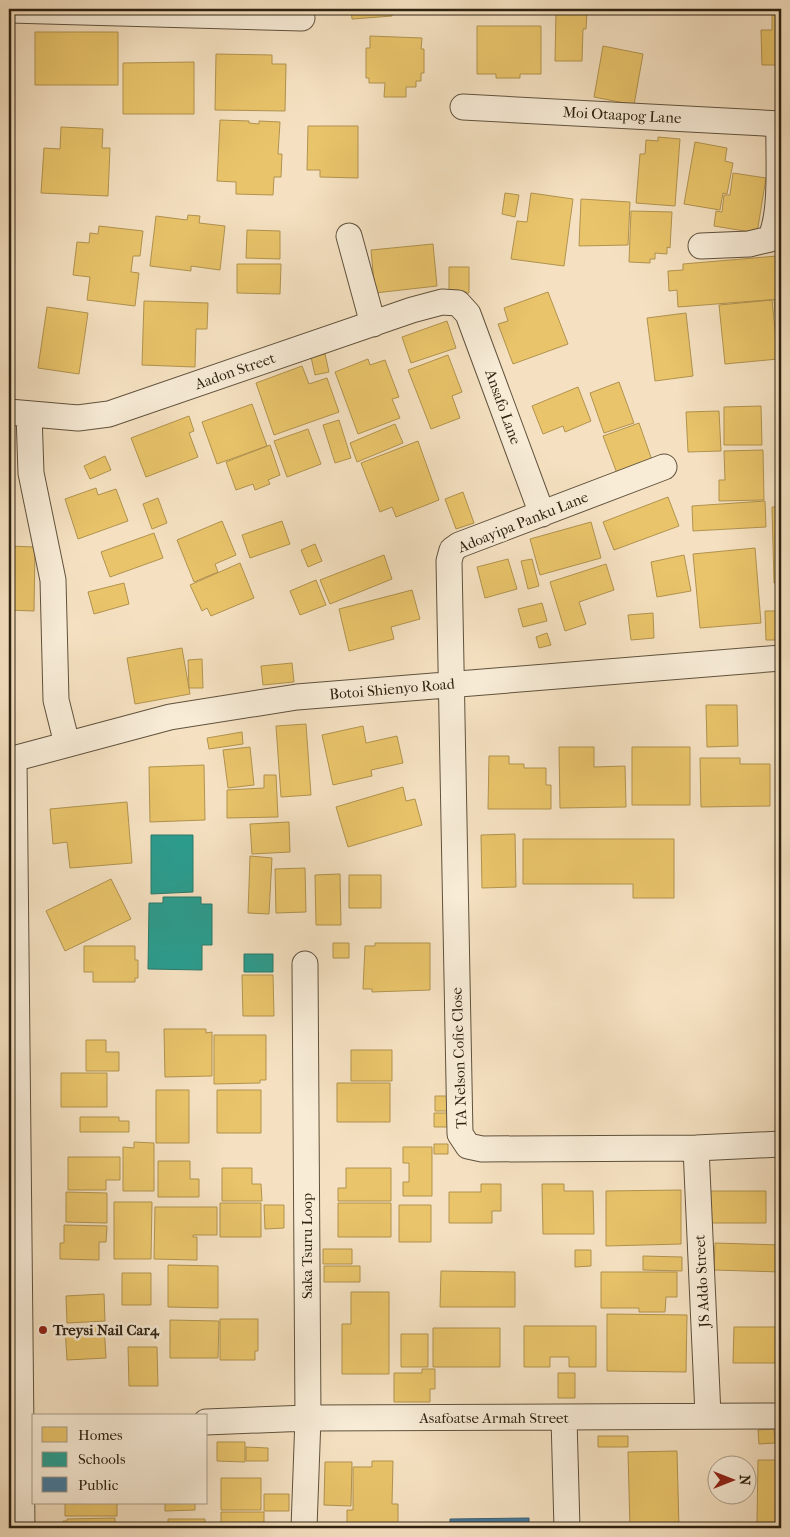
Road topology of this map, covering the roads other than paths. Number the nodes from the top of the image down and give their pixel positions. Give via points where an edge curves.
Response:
1 (9, 10) edge
2 (302, 18) dead end
3 (463, 107) dead end
4 (780, 124) edge
5 (349, 236) dead end
6 (701, 246) dead end
7 (458, 303) joint
8 (373, 324) junction
9 (19, 413) edge
10 (664, 467) dead end
11 (542, 514) junction
12 (781, 658) edge
13 (451, 683) junction
14 (67, 744) junction
15 (11, 760) edge
16 (305, 964) dead end
17 (781, 1144) edge
18 (696, 1148) junction
19 (708, 1415) junction
20 (781, 1416) edge
21 (308, 1418) junction
22 (564, 1418) junction
23 (208, 1422) edge
24 (28, 1427) edge
25 (22, 1528) edge
26 (304, 1528) edge
27 (567, 1528) edge

1 - 2 street
3 - 4 street, Moi Otaapog Lane
4 - 6 street via 777,213 770,239 749,244
5 - 8 street
7 - 8 street, Aadon Street via 442,302
7 - 11 street, Ansafo Lane via 468,314
8 - 9 street, Aadon Street via 109,414 78,418
9 - 14 street via 53,580 56,700
10 - 11 street, Adoayipa Panku Lane
11 - 13 street, Adoayipa Panku Lane via 452,550 449,561
12 - 13 street, Botoi Shienyo Road
13 - 14 street, Botoi Shienyo Road via 297,698 170,717
13 - 18 street, TA Nelson Cofie Close via 460,1134 468,1146 482,1149
14 - 15 street, Botoi Shienyo Road
15 - 24 street
16 - 21 street, Saka Tsuru Loop
17 - 18 street, TA Nelson Cofie Close
18 - 19 street, JS Addo Street
19 - 20 street, Asafoatse Armah Street
19 - 22 street, Asafoatse Armah Street
21 - 22 street, Asafoatse Armah Street
21 - 23 street, Asafoatse Armah Street
21 - 26 street, Saka Tsuru Loop
22 - 27 street
24 - 25 street

